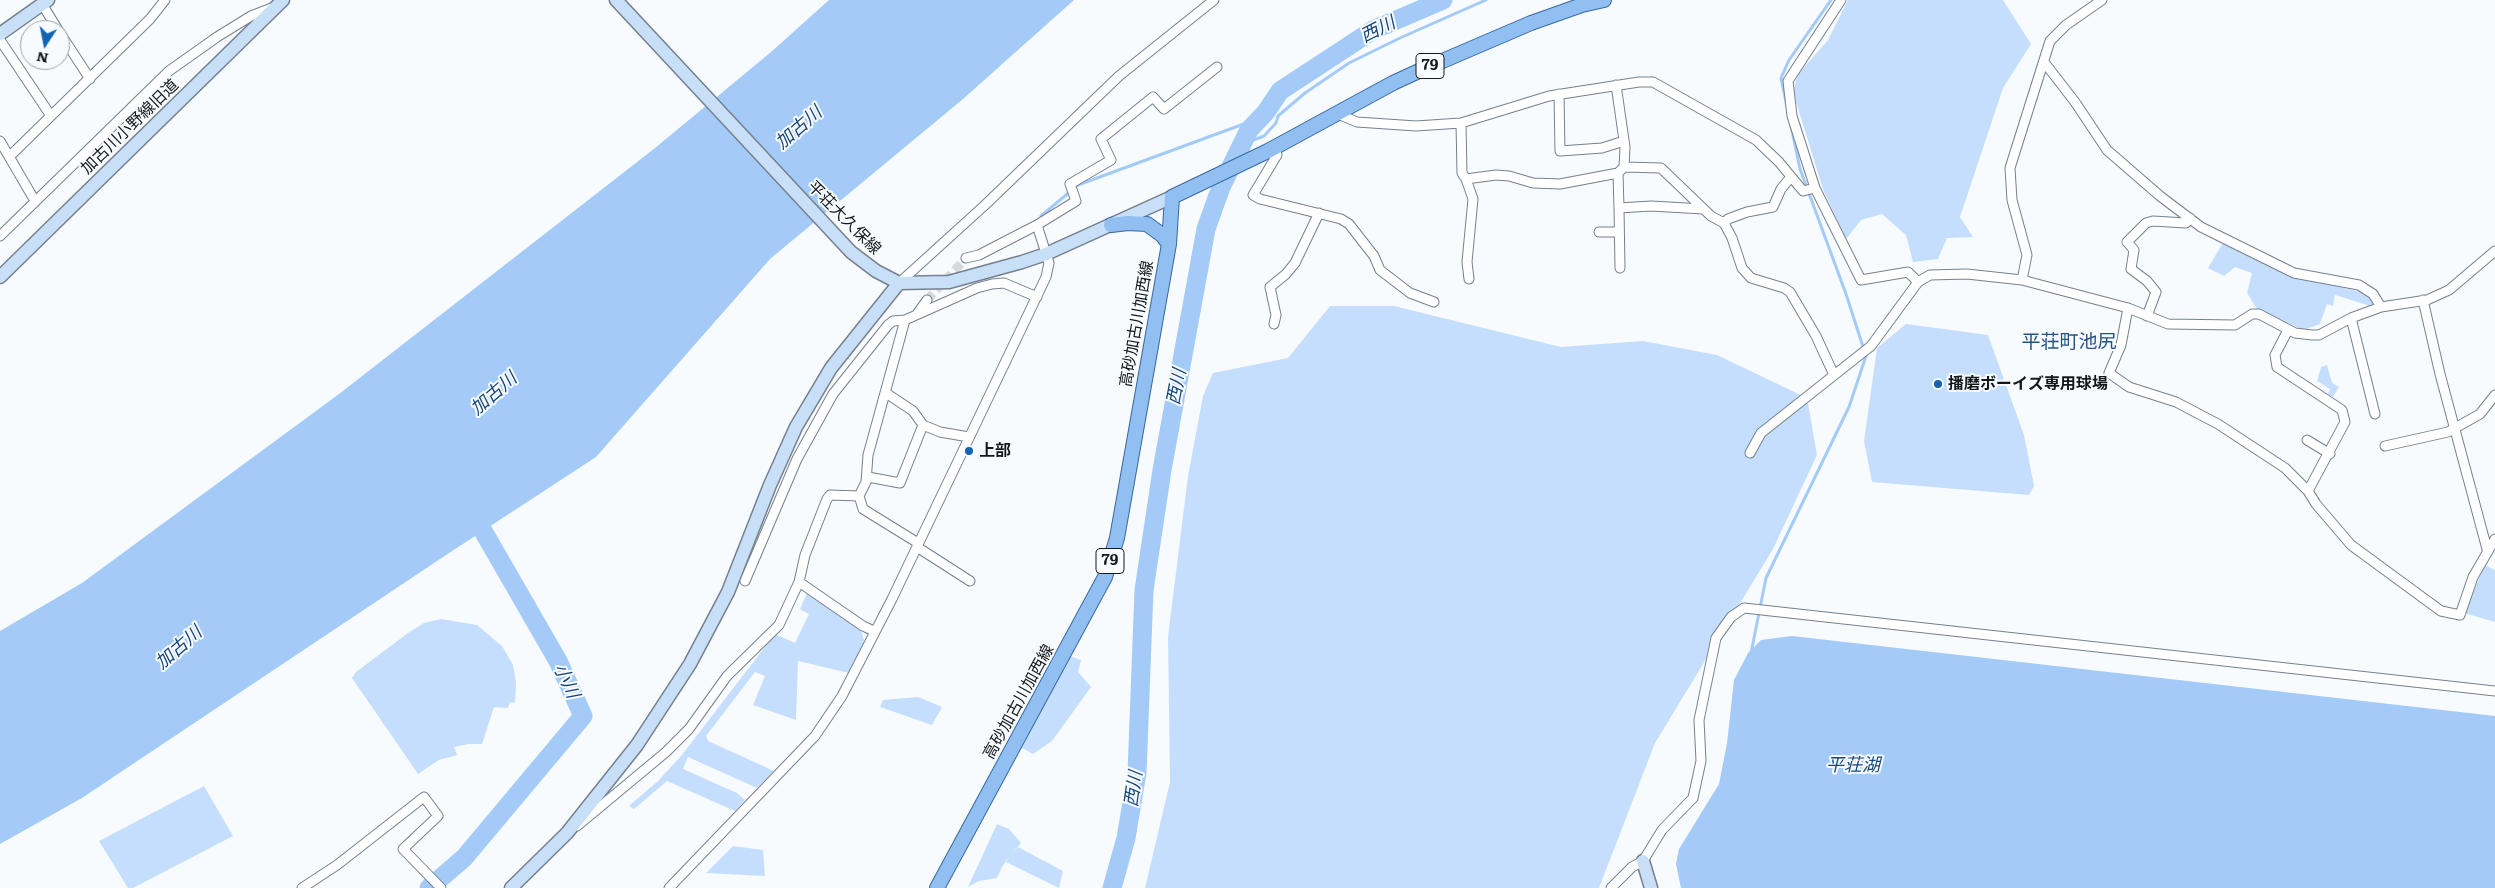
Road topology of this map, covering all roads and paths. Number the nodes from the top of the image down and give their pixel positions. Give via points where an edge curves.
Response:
1 (164, 0) edge
2 (616, 0) edge
3 (1214, 0) edge
4 (1604, 0) edge
5 (1841, 0) edge
6 (2102, 0) edge
7 (45, 2) edge
8 (280, 2) edge
9 (54, 20) edge
10 (0, 34) edge
11 (0, 40) edge
12 (70, 48) edge
13 (2044, 62) junction
14 (1217, 67) dead end
15 (90, 78) junction
16 (1616, 85) junction
17 (1559, 94) junction
18 (1338, 114) junction
19 (51, 116) junction
20 (1461, 123) junction
21 (0, 141) edge
22 (1624, 141) junction
23 (1270, 150) junction
24 (10, 156) junction
25 (1621, 170) junction
26 (1791, 177) junction
27 (1466, 179) junction
28 (1815, 188) junction
29 (1172, 197) junction
30 (35, 201) junction
31 (1620, 208) junction
32 (1703, 209) junction
33 (1319, 214) junction
34 (2190, 218) junction
35 (1724, 223) junction
36 (1037, 224) junction
37 (1112, 226) junction
38 (1599, 232) dead end
39 (1619, 232) junction
40 (0, 236) edge
41 (1169, 244) junction
42 (2495, 251) edge
43 (1046, 254) junction
44 (966, 258) tunnel mouth
45 (1620, 268) dead end
46 (0, 277) edge
47 (1469, 278) dead end
48 (2022, 280) junction
49 (895, 281) junction
50 (1918, 282) junction
51 (1037, 297) junction
52 (927, 300) tunnel mouth
53 (2423, 300) junction
54 (1434, 302) dead end
55 (2381, 307) junction
56 (2128, 308) junction
57 (2147, 316) junction
58 (914, 317) junction
59 (2352, 318) junction
60 (905, 320) junction
61 (1274, 324) dead end
62 (2288, 330) junction
63 (1834, 376) junction
64 (886, 393) junction
65 (2495, 395) edge
66 (2375, 414) dead end
67 (923, 425) junction
68 (2455, 428) junction
69 (969, 437) junction
70 (2307, 440) dead end
71 (2385, 446) dead end
72 (1750, 453) dead end
73 (2330, 454) junction
74 (868, 477) junction
75 (2308, 491) junction
76 (859, 496) junction
77 (2495, 539) edge
78 (917, 545) junction
79 (2488, 549) junction
80 (745, 581) dead end
81 (970, 581) dead end
82 (799, 582) junction
83 (874, 631) junction
84 (2495, 691) edge
85 (567, 833) junction
86 (1644, 861) junction
87 (302, 888) edge
88 (441, 888) edge
89 (511, 888) edge
90 (669, 888) edge
91 (937, 888) edge
92 (1611, 888) edge
93 (1651, 888) edge

1 - 15 street via 150,19
2 - 49 street, 平荘大久保線 via 851,252
3 - 49 street via 1119,76 985,205
4 - 18 main road, 79 via 1531,23 1428,67
5 - 28 street via 1788,81 1792,116
6 - 13 street via 2057,33 2045,51
7 - 9 street
7 - 10 street
8 - 30 street via 243,21 169,71
8 - 46 street, 加古川小野線旧道
11 - 19 street
12 - 15 street
13 - 34 street via 2107,150
13 - 48 street via 2010,168 2012,200 2027,255
14 - 36 street via 1164,109 1153,96 1102,139 1111,160 1070,184 1076,201
15 - 19 street
16 - 17 street
16 - 22 street
16 - 26 street via 1653,82 1756,140
17 - 20 street
17 - 22 street via 1560,151 1602,148
18 - 20 street via 1352,121 1416,126
18 - 23 main road, 79
19 - 24 street
20 - 27 street via 1462,167
21 - 24 street
22 - 25 street
23 - 29 main road, 79
23 - 33 street via 1277,155 1253,195
24 - 30 street
25 - 27 street via 1560,184 1533,183 1496,175
25 - 31 street
25 - 32 street via 1661,168
26 - 28 street via 1803,191
26 - 35 street via 1773,207 1747,212
27 - 47 street via 1473,204 1467,262
28 - 50 street via 1861,280 1908,272
29 - 37 street
29 - 41 main road, 高砂加古川加西線 / 79
30 - 40 street
31 - 32 street
31 - 39 street
32 - 35 street
33 - 54 street via 1349,224 1374,256 1380,270 1410,293
33 - 61 street via 1295,263 1270,287 1276,315
34 - 55 street via 2201,227 2294,273 2359,285 2373,294
34 - 57 street via 2186,223 2146,223 2127,242 2134,250 2130,269 2156,292
35 - 63 street via 1742,268 1752,278 1790,292 1816,336
36 - 43 street
36 - 44 street via 979,255
37 - 41 main road via 1147,224
37 - 43 street
38 - 39 street
39 - 45 street
41 - 91 main road, 高砂加古川加西線 / 79 via 1117,538 1105,577
42 - 53 street via 2449,290
43 - 49 street via 949,282
43 - 51 street via 1049,270
48 - 50 street via 1958,274 1930,275
48 - 56 street
49 - 85 street via 808,404 770,485 728,592 690,664 637,745
50 - 63 street via 1871,346
51 - 58 street via 1004,283 992,284
51 - 69 street
52 - 58 street
53 - 55 street
53 - 68 street
55 - 59 street
56 - 57 street
56 - 75 street via 2121,346 2110,373 2129,387 2176,402 2218,424 2284,468
57 - 62 street via 2168,324 2226,326 2259,314
58 - 60 street
59 - 62 street via 2318,335
59 - 66 street
60 - 64 street
60 - 80 street via 888,325 833,394 797,459
62 - 73 street via 2275,355 2277,367 2342,410 2345,422
63 - 72 street via 1761,433
64 - 67 street via 913,411
64 - 74 street via 868,455
65 - 68 street via 2480,414
67 - 69 street
67 - 74 street via 900,483
68 - 71 street
68 - 79 street
69 - 78 street
70 - 73 street
73 - 75 street
74 - 76 street
75 - 79 street via 2351,545 2441,611 2460,615
76 - 78 street via 862,509
76 - 82 street via 830,495 826,498 805,555
77 - 79 street
78 - 81 street
78 - 83 street
82 - 83 street
82 - 85 street via 779,625 727,676 688,729 653,763
83 - 90 street via 842,696 815,736
84 - 86 street via 1744,608 1732,617 1716,638 1698,720 1701,761 1693,798 1662,830
85 - 89 street
86 - 92 street via 1632,867
86 - 93 street
87 - 88 street via 424,797 438,816 403,849

